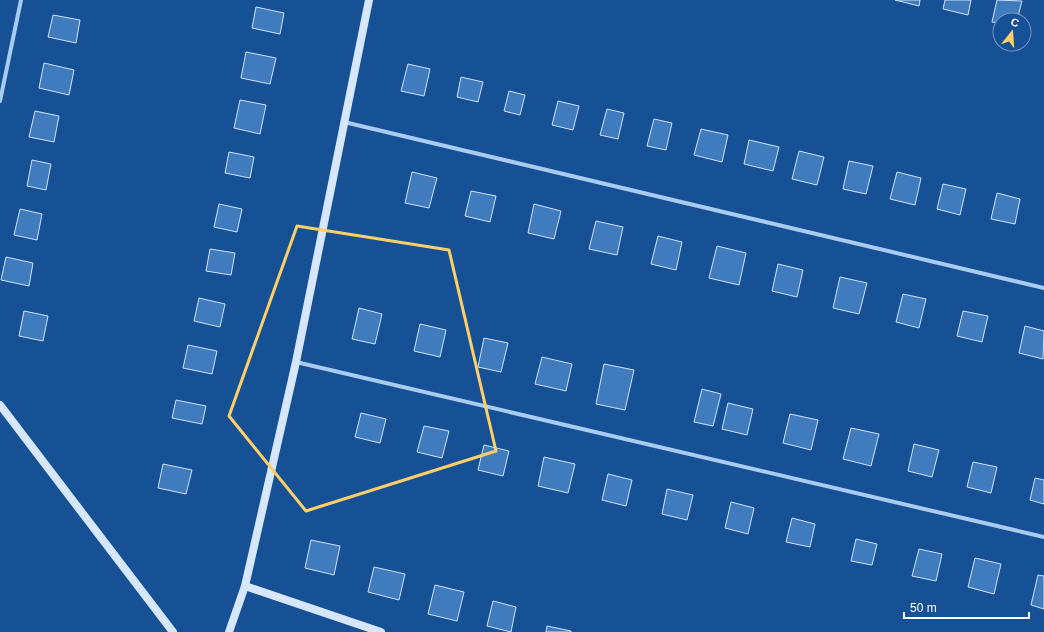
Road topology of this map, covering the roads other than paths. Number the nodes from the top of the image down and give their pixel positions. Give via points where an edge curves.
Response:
1 (21, 0) edge
2 (369, 0) edge
3 (0, 101) edge
4 (344, 122) junction
5 (1044, 288) edge
6 (296, 362) junction
7 (0, 406) edge
8 (1044, 537) edge
9 (245, 586) junction
10 (173, 632) edge
11 (229, 632) edge
12 (381, 632) edge

1 - 3 street
2 - 4 street
4 - 5 street
4 - 6 street
6 - 8 street
6 - 9 street
7 - 10 street
9 - 11 street
9 - 12 street

